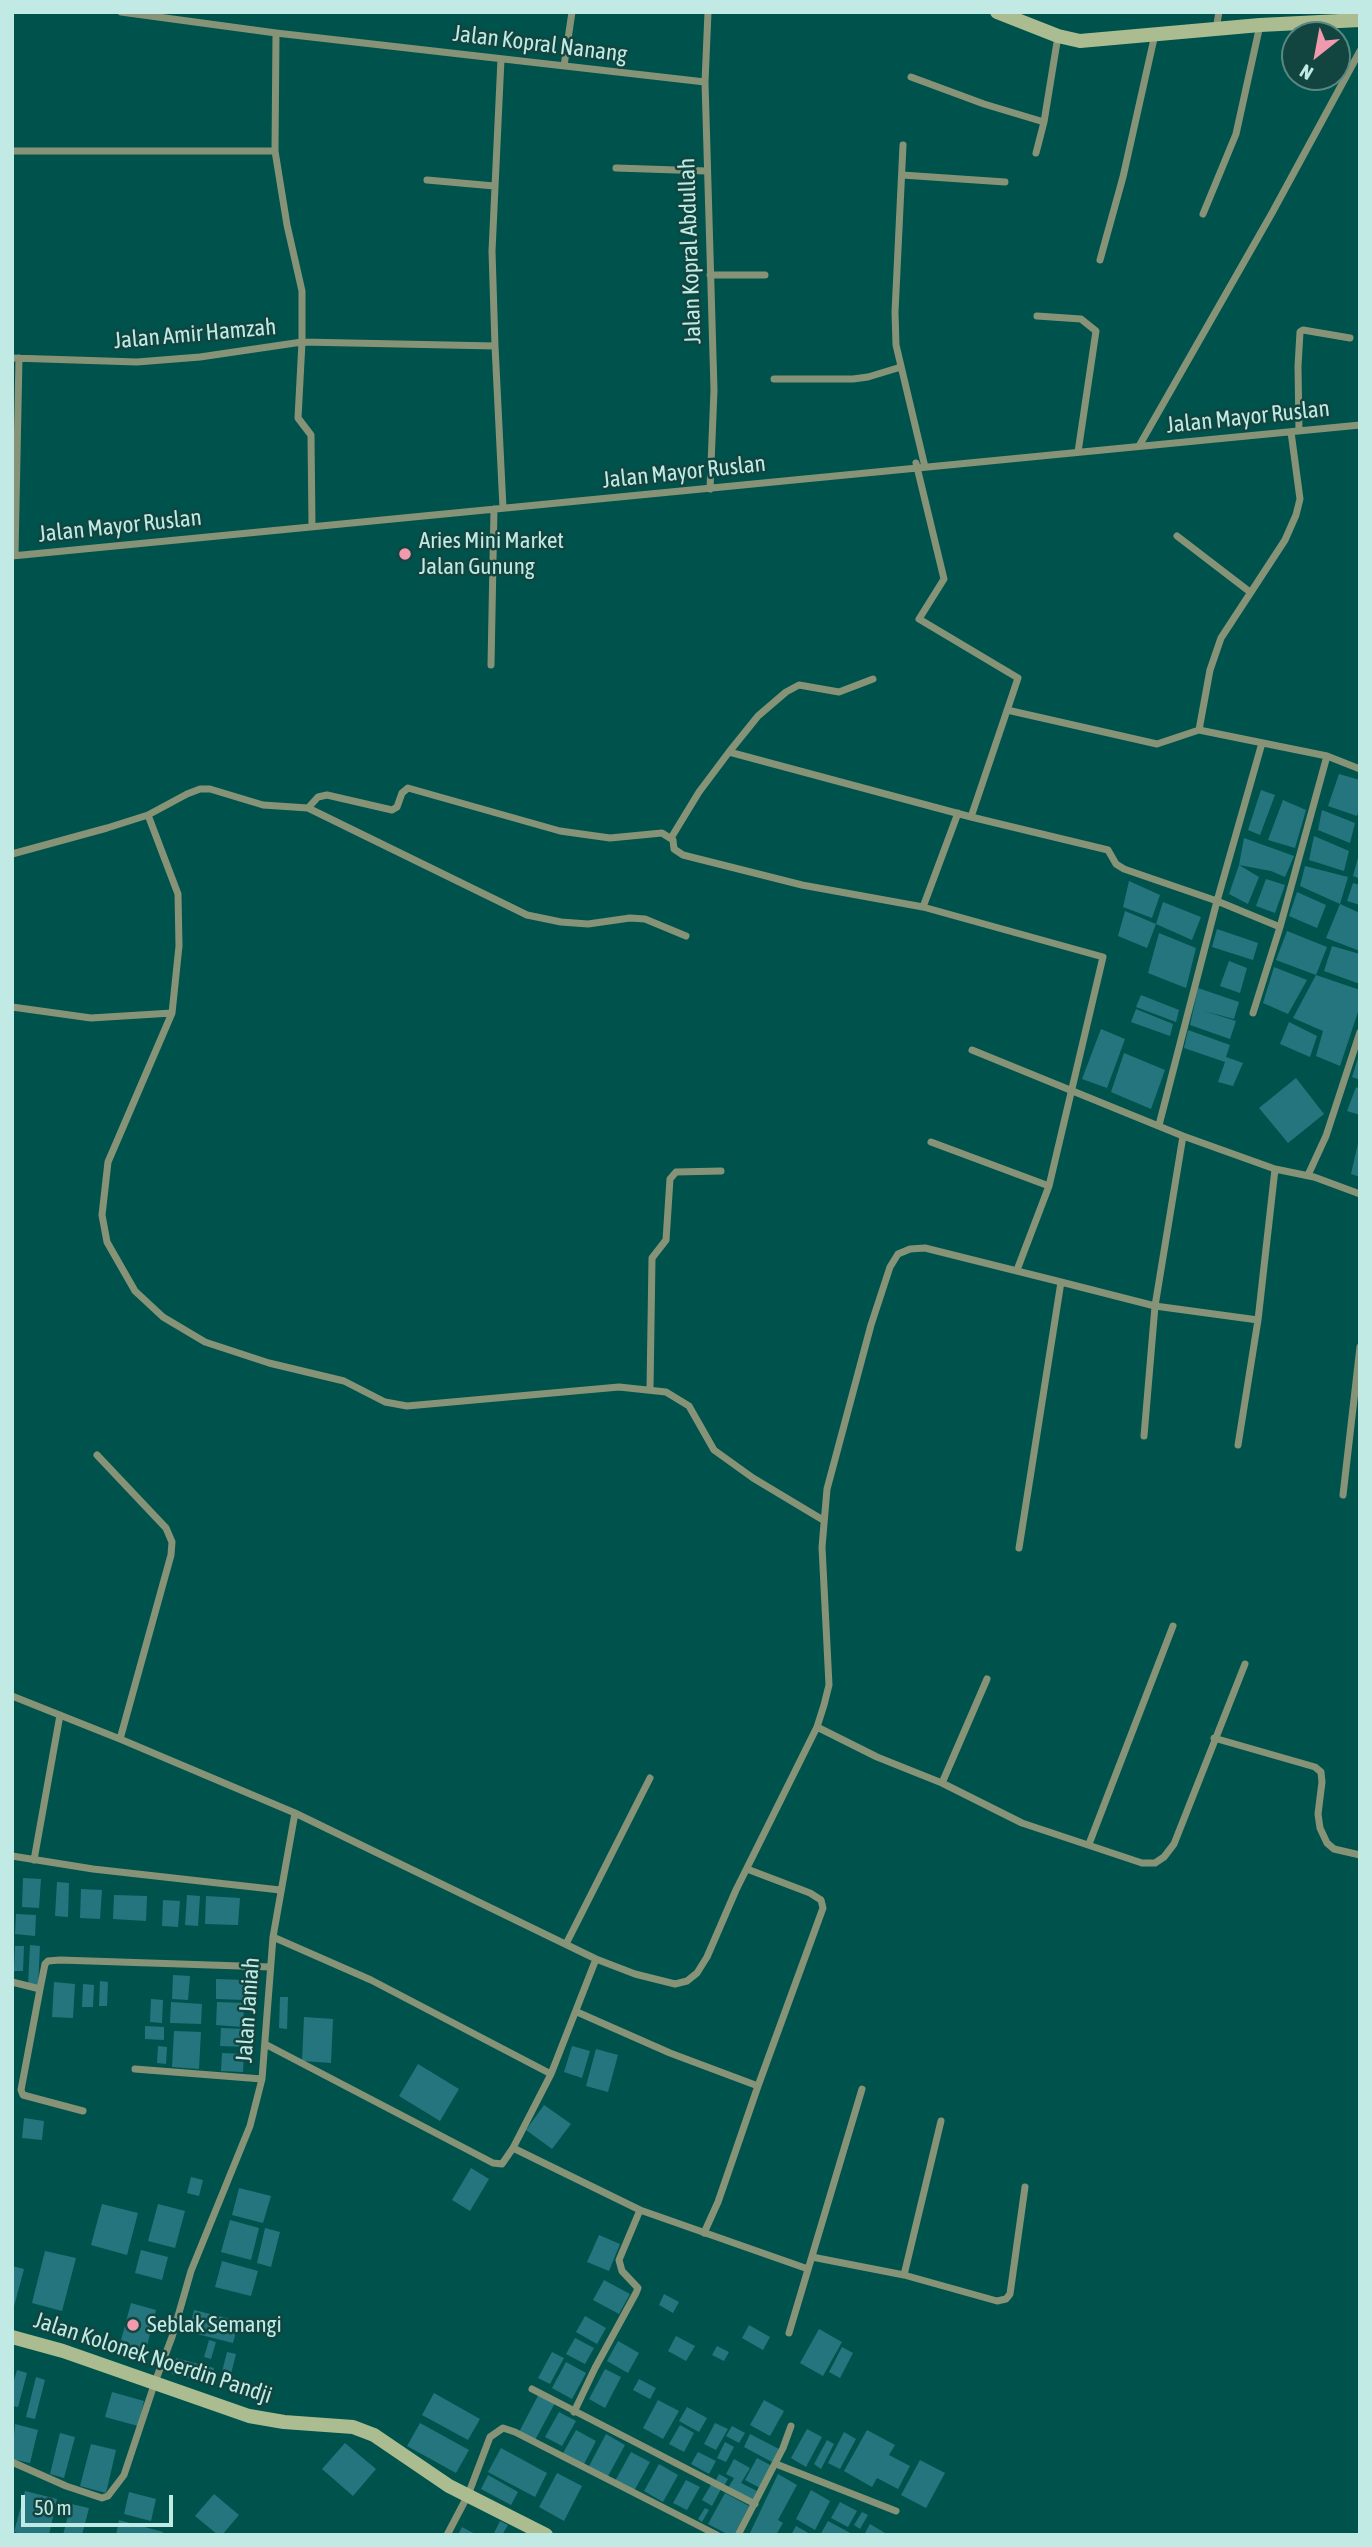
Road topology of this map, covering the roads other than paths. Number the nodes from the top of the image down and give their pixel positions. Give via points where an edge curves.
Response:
1 (121, 12) edge
2 (572, 12) edge
3 (708, 12) edge
4 (997, 12) edge
5 (1219, 12) edge
6 (1024, 17) edge
7 (1360, 20) edge
8 (1260, 25) junction
9 (1216, 29) junction
10 (276, 33) junction
11 (1156, 34) junction
12 (1058, 36) junction
13 (1360, 51) edge
14 (501, 59) junction
15 (564, 66) junction
16 (911, 77) dead end
17 (705, 82) junction
18 (1044, 122) junction
19 (903, 145) dead end
20 (12, 151) edge
21 (275, 151) junction
22 (1036, 153) dead end
23 (616, 168) dead end
24 (707, 172) junction
25 (902, 175) junction
26 (427, 180) dead end
27 (1005, 182) dead end
28 (494, 186) junction
29 (1203, 214) dead end
30 (1100, 260) dead end
31 (710, 275) junction
32 (765, 275) dead end
33 (1037, 316) dead end
34 (1350, 338) dead end
35 (302, 342) junction
36 (495, 346) junction
37 (16, 358) edge
38 (901, 367) junction
39 (774, 379) dead end
40 (1360, 425) edge
41 (1295, 431) junction
42 (1139, 446) junction
43 (1078, 452) junction
44 (916, 463) dead end
45 (925, 467) junction
46 (710, 489) junction
47 (503, 508) junction
48 (494, 509) junction
49 (312, 526) junction
50 (1177, 536) dead end
51 (14, 555) edge
52 (1250, 592) junction
53 (491, 665) dead end
54 (873, 679) dead end
55 (1007, 710) junction
56 (1199, 730) junction
57 (1262, 743) junction
58 (729, 752) junction
59 (1327, 756) junction
60 (1360, 760) edge
61 (1358, 768) edge
62 (308, 808) junction
63 (958, 813) junction
64 (148, 815) junction
65 (971, 817) junction
66 (671, 838) junction
67 (12, 854) edge
68 (1217, 901) junction
69 (923, 907) junction
70 (1280, 927) junction
71 (686, 936) dead end
72 (12, 1007) edge
73 (172, 1013) junction
74 (1253, 1013) dead end
75 (1360, 1031) edge
76 (972, 1050) dead end
77 (1072, 1091) junction
78 (1159, 1125) junction
79 (1183, 1136) junction
80 (931, 1142) dead end
81 (1275, 1169) junction
82 (721, 1171) dead end
83 (1308, 1175) junction
84 (1049, 1186) junction
85 (1360, 1194) edge
86 (1017, 1270) junction
87 (1061, 1282) junction
88 (1155, 1306) junction
89 (1258, 1320) junction
90 (1360, 1348) edge
91 (650, 1389) junction
92 (1144, 1436) dead end
93 (1238, 1445) dead end
94 (97, 1455) dead end
95 (1343, 1495) dead end
96 (823, 1520) junction
97 (1019, 1548) dead end
98 (1173, 1626) dead end
99 (1245, 1664) dead end
100 (988, 1679) dead end
101 (12, 1696) edge
102 (60, 1715) junction
103 (817, 1727) junction
104 (1214, 1738) junction
105 (120, 1739) junction
106 (650, 1778) dead end
107 (942, 1783) junction
108 (295, 1814) junction
109 (1089, 1844) junction
110 (1360, 1855) edge
111 (12, 1856) edge
112 (34, 1860) junction
113 (747, 1869) junction
114 (280, 1890) junction
115 (273, 1937) junction
116 (566, 1944) junction
117 (596, 1959) junction
118 (270, 1967) junction
119 (12, 1982) edge
120 (40, 1989) junction
121 (577, 2012) junction
122 (265, 2044) junction
123 (135, 2069) dead end
124 (551, 2074) junction
125 (262, 2079) junction
126 (758, 2086) junction
127 (12, 2087) edge
128 (862, 2089) dead end
129 (21, 2090) junction
130 (83, 2111) dead end
131 (941, 2121) dead end
132 (513, 2148) junction
133 (1025, 2187) dead end
134 (640, 2210) junction
135 (705, 2232) junction
136 (812, 2257) junction
137 (808, 2269) junction
138 (904, 2275) junction
139 (789, 2333) dead end
140 (12, 2337) edge
141 (155, 2382) junction
142 (532, 2389) dead end
143 (574, 2412) junction
144 (791, 2426) dead end
145 (12, 2462) edge
146 (775, 2464) junction
147 (468, 2495) junction
148 (755, 2504) junction
149 (896, 2511) dead end
150 (447, 2535) edge
151 (546, 2535) edge
152 (717, 2535) edge
153 (738, 2535) edge

1 - 10 street, Jalan Kopral Nanang
2 - 15 street
3 - 17 street, Jalan Kopral Abdullah
4 - 6 street
5 - 9 street
6 - 12 street
7 - 8 street
8 - 9 street
8 - 29 street via 1236,134
9 - 11 street
10 - 14 street, Jalan Kopral Nanang
10 - 21 street, Jalan Amir Hamzah
11 - 12 street via 1080,41
11 - 30 street
12 - 18 street
13 - 42 street
14 - 15 street, Jalan Kopral Nanang
14 - 28 street
15 - 17 street, Jalan Kopral Nanang
16 - 18 street
17 - 24 street, Jalan Kopral Abdullah
18 - 22 street
19 - 25 street
20 - 21 street
21 - 35 street, Jalan Amir Hamzah via 302,291
23 - 24 street
24 - 31 street, Jalan Kopral Abdullah
25 - 27 street
25 - 38 street via 895,312 895,345
26 - 28 street
28 - 36 street
31 - 32 street
31 - 46 street, Jalan Kopral Abdullah via 714,413
33 - 43 street via 1081,319 1096,331
34 - 41 street via 1300,332
35 - 36 street
35 - 37 street, Jalan Amir Hamzah via 137,362
35 - 49 street via 298,418 311,435
36 - 47 street
37 - 51 street, Jalan Amir Hamzah
38 - 39 street via 860,378
38 - 45 street
40 - 41 street, Jalan Mayor Ruslan
41 - 42 street, Jalan Mayor Ruslan
41 - 52 street via 1300,499 1296,515
42 - 43 street, Jalan Mayor Ruslan
43 - 45 street, Jalan Mayor Ruslan
44 - 55 street via 944,579 919,619 1018,678
45 - 46 street, Jalan Mayor Ruslan
46 - 47 street, Jalan Mayor Ruslan
47 - 48 street, Jalan Mayor Ruslan
48 - 49 street, Jalan Mayor Ruslan
48 - 53 street
49 - 51 street, Jalan Mayor Ruslan
50 - 52 street
52 - 56 street via 1221,638
54 - 58 street via 839,692 793,686 758,716
55 - 56 street via 1157,744
55 - 65 street
56 - 57 street
57 - 59 street
57 - 68 street
58 - 63 street
58 - 66 street
59 - 61 street
59 - 70 street
60 - 61 street
62 - 64 street via 263,805 200,789
62 - 66 street via 327,795 392,810 401,793 412,788 561,831 610,838 662,833
62 - 71 street via 527,915 588,925 645,919
63 - 65 street
63 - 69 street
64 - 67 street
64 - 73 street via 178,894 179,946
65 - 68 street via 1108,850 1124,869
66 - 69 street via 674,849 683,855 802,885
68 - 70 street
68 - 78 street
69 - 77 street via 1102,957
70 - 74 street
72 - 73 street via 91,1018
73 - 91 street via 108,1163 102,1215 107,1242 135,1291 163,1317 205,1342 344,1381 385,1402 407,1406 619,1387
75 - 83 street via 1326,1136
76 - 77 street
77 - 78 street
77 - 84 street
78 - 79 street
79 - 81 street
79 - 88 street
80 - 84 street
81 - 83 street
81 - 89 street
82 - 91 street via 676,1172 670,1179 666,1240 652,1258
83 - 85 street
84 - 86 street
86 - 87 street
86 - 96 street via 925,1248 910,1249 893,1260 871,1325 827,1489
87 - 88 street
87 - 97 street
88 - 89 street
88 - 92 street
89 - 93 street
90 - 95 street
91 - 96 street via 690,1406 715,1450
94 - 105 street via 166,1528 172,1542
96 - 103 street via 822,1589 830,1685
98 - 109 street
99 - 104 street
100 - 107 street
101 - 102 street
102 - 105 street
102 - 112 street
103 - 107 street
103 - 113 street
104 - 109 street via 1174,1844 1164,1857 1142,1863
104 - 110 street via 1315,1767 1321,1772 1318,1814 1327,1843
105 - 108 street
106 - 116 street
107 - 109 street via 1022,1823
108 - 114 street, Jalan Janiah
108 - 116 street
111 - 112 street
112 - 114 street
113 - 117 street via 707,1957 687,1981 662,1981
113 - 126 street via 810,1893 821,1900 823,1908
114 - 115 street, Jalan Janiah
115 - 118 street, Jalan Janiah
115 - 124 street via 372,1980
116 - 117 street
117 - 121 street
118 - 120 street via 54,1960 43,1970
118 - 122 street, Jalan Janiah
119 - 120 street
120 - 129 street
121 - 124 street
121 - 126 street
122 - 125 street, Jalan Janiah
122 - 132 street via 493,2163 502,2164
123 - 125 street
124 - 132 street
125 - 141 street, Jalan Janiah via 250,2126 191,2271
126 - 135 street
127 - 129 street
128 - 136 street
129 - 130 street via 30,2098
131 - 138 street
132 - 134 street
133 - 138 street via 1006,2299 997,2301
134 - 135 street
134 - 143 street via 619,2260 622,2271 638,2288
135 - 137 street
136 - 137 street
136 - 138 street
137 - 139 street
140 - 141 street, Jalan Kolonek Noerdin Pandji
141 - 145 street, Jalan Janiah via 124,2475 108,2496 92,2497
141 - 147 street, Jalan Kolonek Noerdin Pandji via 249,2416 353,2427 374,2435
142 - 143 street
143 - 148 street
144 - 146 street
146 - 148 street
146 - 149 street
147 - 150 street
147 - 151 street, Jalan Kolonek Noerdin Pandji
147 - 152 street via 490,2437 503,2428
148 - 153 street

